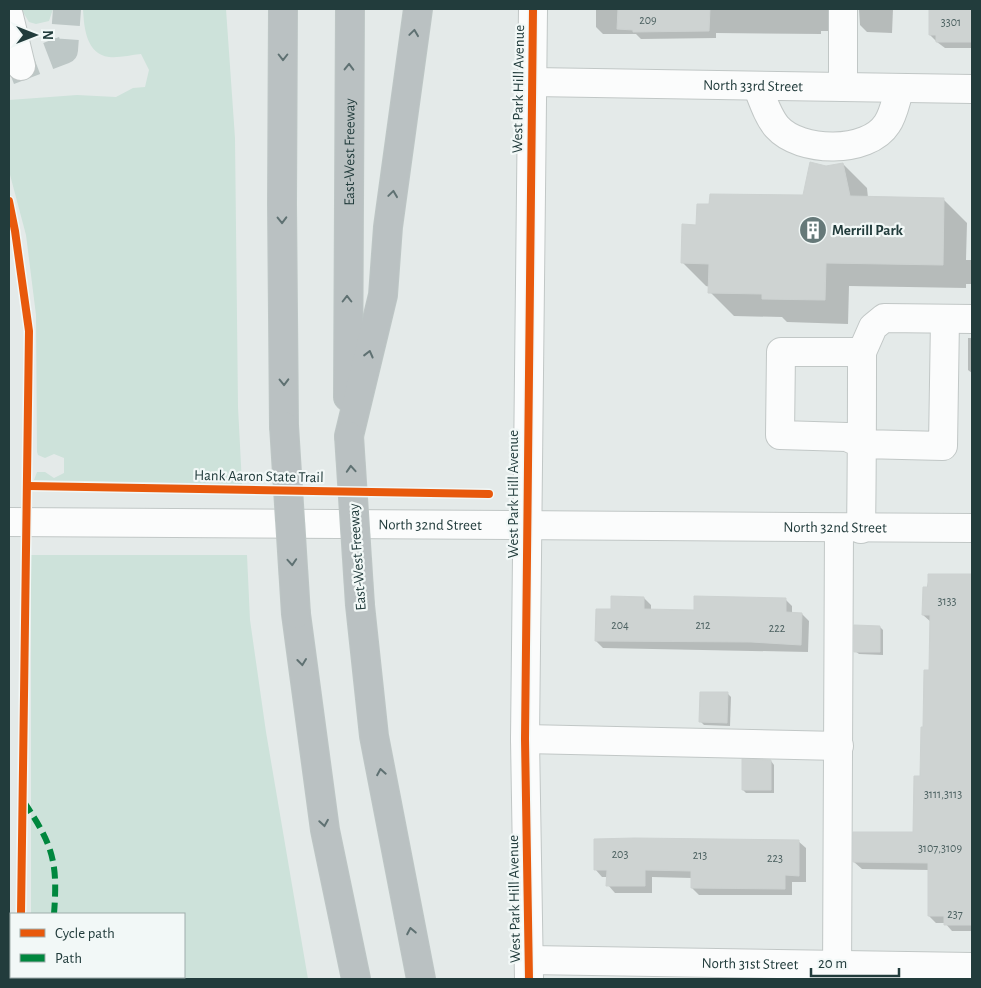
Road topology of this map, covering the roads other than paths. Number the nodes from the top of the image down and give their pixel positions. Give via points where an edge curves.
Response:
1 (283, 9) edge
2 (350, 9) edge
3 (418, 9) edge
4 (533, 9) edge
5 (842, 9) edge
6 (9, 16) edge
7 (21, 66) dead end
8 (533, 82) junction
9 (757, 86) junction
10 (842, 87) junction
11 (900, 88) junction
12 (972, 89) edge
13 (944, 319) junction
14 (972, 319) edge
15 (862, 352) junction
16 (349, 436) junction
17 (862, 444) junction
18 (9, 522) edge
19 (527, 526) junction
20 (850, 528) junction
21 (972, 528) edge
22 (525, 739) junction
23 (839, 746) junction
24 (972, 967) edge
25 (529, 970) edge
26 (838, 973) edge
27 (356, 979) edge
28 (421, 979) edge

1 -> 27 highway, bridge via 284,426 296,614 325,830
16 -> 2 highway, East-West Freeway
16 -> 3 highway via 383,295 388,228
4 - 8 street, West Park Hill Avenue
5 - 10 street
6 - 7 street
8 - 9 street, North 33rd Street
8 - 19 street, West Park Hill Avenue
9 - 10 street, North 33rd Street
9 - 11 street via 776,127 795,140 822,147 871,140 888,124
10 - 11 street, North 33rd Street
11 - 12 street, North 33rd Street
13 - 14 street
13 - 15 street via 884,318 873,326
13 - 17 street via 943,446
15 - 17 street
15 - 17 street via 781,352 780,435 847,437
28 -> 16 highway, East-West Freeway, bridge via 374,736 360,605
17 - 20 street
18 - 19 street, North 32nd Street
19 - 20 street, North 32nd Street
19 - 22 street, West Park Hill Avenue
20 - 21 street, North 32nd Street
20 - 23 street
22 - 23 street
22 - 25 street, West Park Hill Avenue
23 - 26 street
24 - 26 street, North 31st Street
25 - 26 street, North 31st Street

